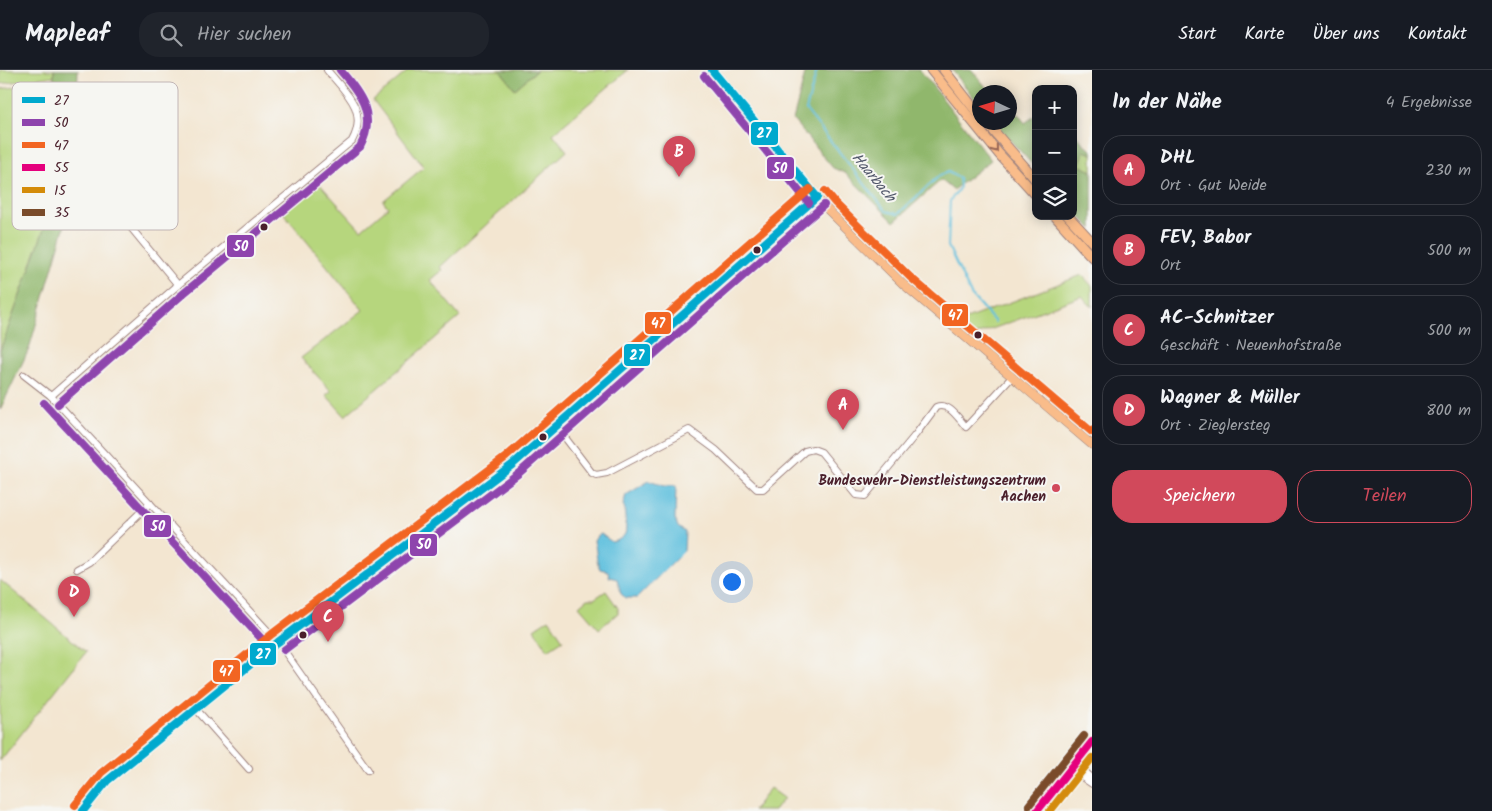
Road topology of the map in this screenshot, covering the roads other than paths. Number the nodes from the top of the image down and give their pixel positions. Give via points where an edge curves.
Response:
1 (327, 70) edge
2 (712, 70) edge
3 (931, 70) edge
4 (944, 70) edge
5 (972, 105) edge
6 (993, 130) edge
7 (1032, 175) edge
8 (1032, 191) edge
9 (817, 197) junction
10 (1059, 220) edge
11 (1072, 220) edge
12 (133, 230) edge
13 (1092, 242) edge
14 (1092, 257) edge
15 (178, 285) junction
16 (24, 375) dead end
17 (1012, 377) junction
18 (50, 396) junction
19 (557, 426) junction
20 (1092, 445) edge
21 (150, 503) junction
22 (77, 569) dead end
23 (278, 642) junction
24 (196, 709) junction
25 (1092, 742) edge
26 (1073, 766) junction
27 (249, 769) dead end
28 (368, 770) dead end
29 (1092, 778) edge
30 (1092, 784) edge
31 (83, 811) edge
32 (1037, 811) edge

1 - 15 street via 354,103 358,113 357,132 345,148
2 - 9 main road
3 -> 8 highway
4 - 5 highway
6 - 7 highway
9 - 17 main road via 902,284
9 - 19 street
10 - 14 highway
11 - 13 highway
12 - 15 street
15 - 18 street
16 - 18 street
17 - 19 street via 966,427 948,407 936,407 865,496 856,495 821,452 813,449 805,451 763,489 757,489 716,450 689,430 607,473 596,475
17 - 20 main road
18 - 21 street
19 - 23 street via 512,465
21 - 22 street
21 - 23 street
23 - 24 street
23 - 28 street
24 - 27 street
24 - 31 street via 107,781
25 - 26 main road
26 - 29 street
26 - 30 street
26 - 32 main road

